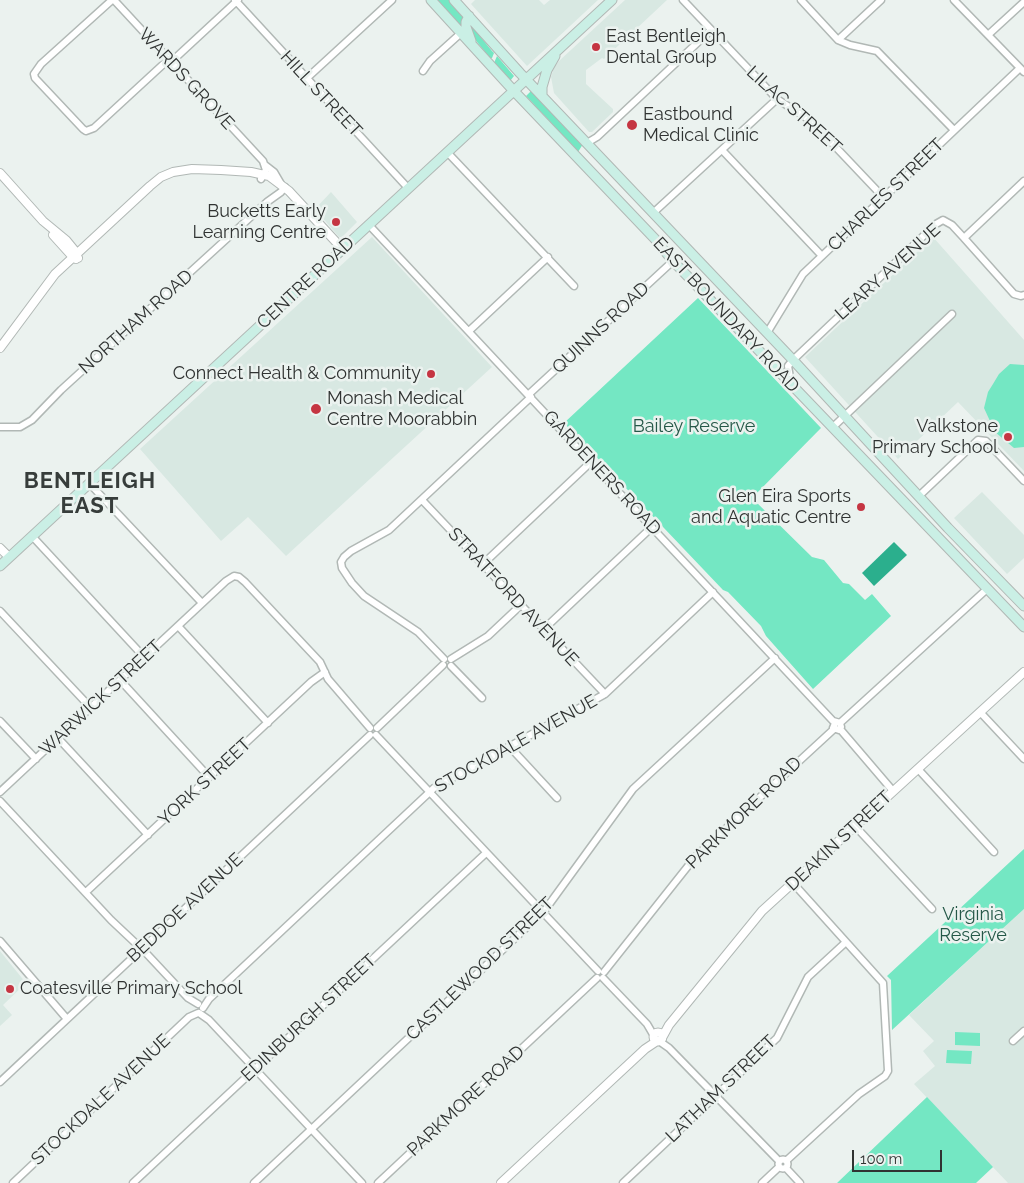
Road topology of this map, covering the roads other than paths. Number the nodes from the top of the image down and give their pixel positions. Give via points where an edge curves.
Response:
1 (113, 0) edge
2 (392, 0) edge
3 (431, 0) edge
4 (612, 0) edge
5 (683, 0) edge
6 (801, 0) edge
7 (881, 0) edge
8 (954, 0) edge
9 (236, 1) edge
10 (459, 2) edge
11 (1024, 2) edge
12 (469, 16) junction
13 (711, 30) junction
14 (461, 33) junction
15 (988, 35) junction
16 (838, 40) junction
17 (493, 44) junction
18 (559, 48) junction
19 (476, 49) junction
20 (170, 60) junction
21 (489, 63) junction
22 (1022, 70) edge
23 (423, 71) dead end
24 (307, 78) junction
25 (526, 79) junction
26 (514, 90) junction
27 (542, 96) junction
28 (777, 99) junction
29 (954, 130) junction
30 (597, 137) junction
31 (587, 143) junction
32 (722, 150) junction
33 (447, 152) junction
34 (595, 152) junction
35 (259, 158) junction
36 (265, 165) junction
37 (586, 166) junction
38 (0, 173) edge
39 (262, 176) junction
40 (1024, 182) edge
41 (282, 187) junction
42 (408, 188) junction
43 (884, 198) junction
44 (652, 213) junction
45 (369, 225) junction
46 (964, 238) junction
47 (341, 250) junction
48 (822, 256) junction
49 (76, 257) junction
50 (548, 258) junction
51 (673, 261) junction
52 (574, 286) dead end
53 (1024, 295) edge
54 (952, 314) dead end
55 (469, 331) junction
56 (767, 333) junction
57 (0, 348) edge
58 (0, 354) edge
59 (793, 360) junction
60 (791, 383) junction
61 (530, 396) junction
62 (844, 416) junction
63 (0, 427) edge
64 (832, 427) junction
65 (591, 462) junction
66 (1024, 481) edge
67 (89, 483) junction
68 (918, 496) junction
69 (422, 500) junction
70 (652, 527) junction
71 (32, 536) junction
72 (0, 548) edge
73 (9, 557) junction
74 (483, 564) junction
75 (0, 566) edge
76 (987, 589) junction
77 (713, 592) junction
78 (202, 603) junction
79 (521, 605) junction
80 (1024, 606) edge
81 (0, 612) edge
82 (178, 626) junction
83 (1024, 627) edge
84 (544, 629) junction
85 (144, 657) junction
86 (775, 658) junction
87 (447, 662) junction
88 (325, 672) junction
89 (1024, 672) edge
90 (120, 680) junction
91 (605, 694) junction
92 (482, 698) dead end
93 (91, 708) junction
94 (980, 712) junction
95 (0, 721) edge
96 (268, 723) junction
97 (837, 726) junction
98 (373, 732) junction
99 (58, 738) junction
100 (509, 746) junction
101 (36, 759) junction
102 (1024, 759) edge
103 (918, 769) junction
104 (209, 777) junction
105 (893, 791) junction
106 (0, 792) edge
107 (429, 792) junction
108 (557, 798) dead end
109 (0, 801) edge
110 (855, 826) junction
111 (148, 835) junction
112 (994, 852) dead end
113 (486, 853) junction
114 (793, 883) junction
115 (86, 892) junction
116 (932, 909) dead end
117 (542, 913) junction
118 (0, 941) edge
119 (846, 942) junction
120 (141, 949) junction
121 (600, 975) junction
122 (199, 1008) junction
123 (67, 1019) junction
124 (1024, 1031) edge
125 (658, 1037) junction
126 (1013, 1041) dead end
127 (255, 1069) junction
128 (0, 1082) edge
129 (715, 1097) junction
130 (311, 1129) junction
131 (783, 1164) junction
132 (13, 1183) edge
133 (133, 1183) edge
134 (254, 1183) edge
135 (362, 1183) edge
136 (378, 1183) edge
137 (501, 1183) edge
138 (623, 1183) edge
139 (762, 1183) edge
140 (800, 1183) edge

1 - 20 street, WARDS GROVE
1 - 20 street via 41,64 34,74 83,129 94,128
2 - 24 street
3 - 14 main road, EAST BOUNDARY ROAD
4 - 18 main road, CENTRE ROAD
5 - 13 street, LILAC STREET
6 - 16 street
7 - 16 street
8 - 15 street
9 - 20 street
9 - 24 street, HILL STREET
10 - 12 main road, EAST BOUNDARY ROAD
11 - 15 street
12 - 17 main road, EAST BOUNDARY ROAD
12 - 19 main road via 466,22 468,36
13 - 28 street, LILAC STREET
13 - 30 street
14 - 19 main road, EAST BOUNDARY ROAD
14 - 23 street
15 - 22 street
16 - 29 street via 877,51
17 - 21 main road via 495,56
17 - 25 main road, EAST BOUNDARY ROAD
18 - 25 main road, CENTRE ROAD
18 - 27 main road via 547,70
19 - 21 main road, EAST BOUNDARY ROAD
20 - 35 street, WARDS GROVE
21 - 26 main road, EAST BOUNDARY ROAD
22 - 29 street, CHARLES STREET
24 - 42 street, HILL STREET
25 - 26 main road, CENTRE ROAD
25 - 27 main road, EAST BOUNDARY ROAD
26 - 33 main road, CENTRE ROAD
26 - 37 main road, EAST BOUNDARY ROAD
27 - 31 main road, EAST BOUNDARY ROAD
28 - 32 street
28 - 43 street, LILAC STREET via 811,120
29 - 43 street, CHARLES STREET
30 - 31 street
30 - 34 street
31 - 34 main road, EAST BOUNDARY ROAD
31 - 37 main road via 581,154
32 - 44 street
32 - 48 street
33 - 42 main road, CENTRE ROAD
33 - 50 street
34 - 44 main road, EAST BOUNDARY ROAD
35 - 36 street, WARDS GROVE
35 - 39 street
36 - 39 street
36 - 41 street, WARDS GROVE via 274,172
37 - 51 main road, EAST BOUNDARY ROAD
38 - 49 street
39 - 41 street
39 - 49 street via 203,172 168,178
40 - 46 street, LEARY AVENUE
41 - 47 street
41 - 63 street, NORTHAM ROAD via 32,420 20,427
42 - 45 main road, CENTRE ROAD
43 - 48 street, CHARLES STREET
44 - 56 main road, EAST BOUNDARY ROAD
45 - 47 main road, CENTRE ROAD
45 - 55 street, GARDENERS ROAD
46 - 53 street via 1014,294
46 - 59 street, LEARY AVENUE via 943,220 936,224
47 - 67 main road, CENTRE ROAD
48 - 56 street, CHARLES STREET via 803,274
49 - 57 street via 43,288
49 - 58 street via 52,283
50 - 52 street
50 - 55 street
51 - 60 main road, EAST BOUNDARY ROAD
51 - 61 street, QUINNS ROAD
54 - 62 street
55 - 61 street, GARDENERS ROAD
56 - 59 main road, EAST BOUNDARY ROAD
59 - 60 street via 788,366
59 - 62 main road, EAST BOUNDARY ROAD
60 - 64 main road, EAST BOUNDARY ROAD
61 - 65 street, GARDENERS ROAD
61 - 69 street, QUINNS ROAD
62 - 64 street
62 - 68 main road, EAST BOUNDARY ROAD
64 - 76 main road, EAST BOUNDARY ROAD
65 - 70 street, GARDENERS ROAD
65 - 74 street
66 - 68 street via 986,441 978,440
67 - 71 main road, CENTRE ROAD
67 - 78 street
68 - 80 main road, EAST BOUNDARY ROAD
69 - 74 street, STRATFORD AVENUE
69 - 87 street, QUINNS ROAD via 388,530 344,556 341,562 352,583 364,596 418,632
70 - 77 street, GARDENERS ROAD
70 - 84 street
71 - 73 main road, CENTRE ROAD
71 - 85 street
72 - 73 street
73 - 75 main road, CENTRE ROAD
74 - 79 street, STRATFORD AVENUE
76 - 83 main road, EAST BOUNDARY ROAD
76 - 97 street, PARKMORE ROAD
77 - 86 street, GARDENERS ROAD
77 - 91 street, STOCKDALE AVENUE
78 - 82 street, WARWICK STREET
78 - 88 street, WARWICK STREET via 230,578 238,577 320,662
79 - 84 street, STRATFORD AVENUE
79 - 87 street, BEDDOE AVENUE via 488,636
81 - 93 street
82 - 85 street, WARWICK STREET
82 - 96 street
84 - 91 street, STRATFORD AVENUE
85 - 90 street, WARWICK STREET
86 - 97 street, GARDENERS ROAD
86 - 117 street, CASTLEWOOD STREET via 634,787
87 - 92 street
87 - 98 street, BEDDOE AVENUE
88 - 96 street, YORK STREET
88 - 98 street
89 - 94 street, DEAKIN STREET
90 - 93 street, WARWICK STREET
90 - 104 street
91 - 100 street, STOCKDALE AVENUE
93 - 99 street, WARWICK STREET
94 - 102 street
94 - 103 street, DEAKIN STREET
95 - 101 street
96 - 104 street, YORK STREET
97 - 105 street, GARDENERS ROAD
97 - 121 street, PARKMORE ROAD via 696,856
98 - 107 street
98 - 120 street, BEDDOE AVENUE
99 - 101 street, WARWICK STREET
99 - 111 street
100 - 107 street, STOCKDALE AVENUE
100 - 108 street
101 - 106 street, WARWICK STREET
103 - 105 street, DEAKIN STREET
103 - 112 street
104 - 111 street, YORK STREET
105 - 110 street, DEAKIN STREET
107 - 113 street
107 - 122 street, STOCKDALE AVENUE
109 - 115 street
110 - 114 street, DEAKIN STREET
110 - 116 street
111 - 115 street, YORK STREET
113 - 117 street
113 - 127 street, EDINBURGH STREET
114 - 119 street
114 - 125 street, DEAKIN STREET via 751,923
115 - 120 street
117 - 121 street
117 - 130 street, CASTLEWOOD STREET
118 - 123 street
119 - 129 street, LATHAM STREET via 808,977 777,1038
119 - 131 street via 880,979 884,988 888,1071
120 - 122 street
120 - 123 street, BEDDOE AVENUE
121 - 125 street
121 - 136 street, PARKMORE ROAD
122 - 127 street
122 - 132 street, STOCKDALE AVENUE
123 - 128 street, BEDDOE AVENUE
124 - 126 street
125 - 129 street
125 - 137 street, DEAKIN STREET
127 - 130 street
127 - 133 street, EDINBURGH STREET
129 - 131 street
129 - 138 street, LATHAM STREET
130 - 134 street, CASTLEWOOD STREET
130 - 135 street
131 - 139 street
131 - 140 street

